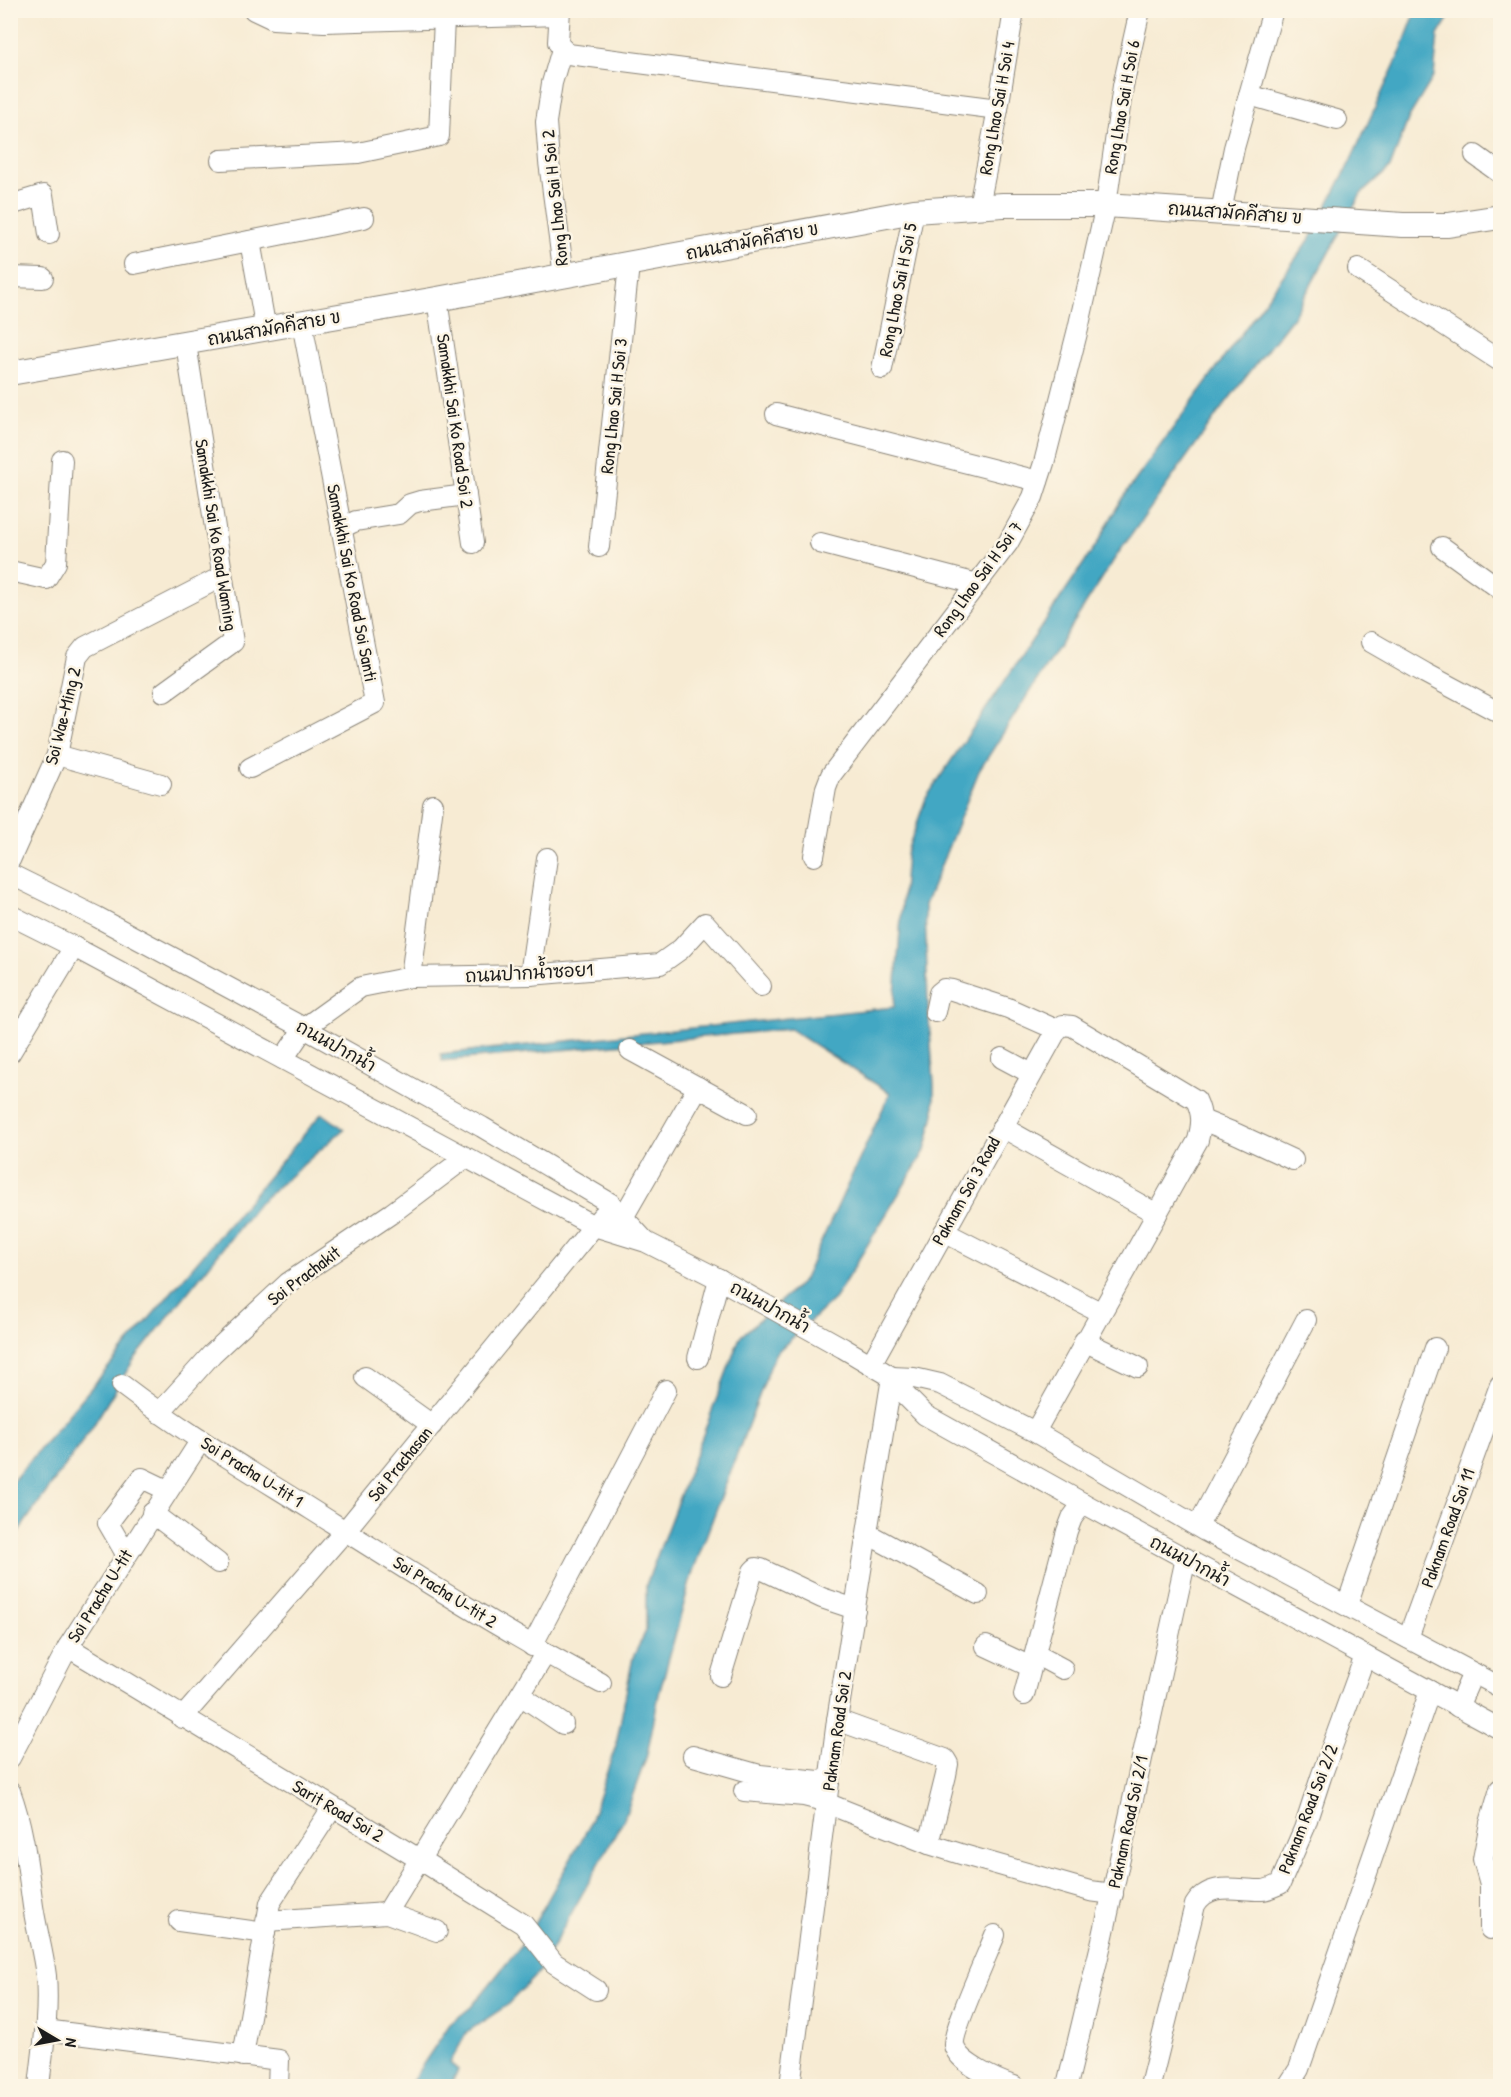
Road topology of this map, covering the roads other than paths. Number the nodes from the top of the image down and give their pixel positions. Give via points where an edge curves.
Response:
1 (254, 10) edge
2 (1014, 10) edge
3 (1140, 10) edge
4 (1273, 10) edge
5 (560, 13) edge
6 (444, 18) junction
7 (562, 49) junction
8 (1249, 95) junction
9 (998, 109) junction
10 (1337, 120) dead end
11 (1475, 155) dead end
12 (221, 160) dead end
13 (1500, 173) edge
14 (10, 205) edge
15 (1106, 205) junction
16 (979, 206) junction
17 (914, 211) junction
18 (1221, 212) junction
19 (1500, 217) edge
20 (364, 218) dead end
21 (49, 234) dead end
22 (250, 241) junction
23 (134, 264) dead end
24 (629, 265) junction
25 (1358, 270) dead end
26 (564, 276) junction
27 (10, 277) edge
28 (43, 278) dead end
29 (437, 300) junction
30 (302, 323) junction
31 (266, 330) junction
32 (186, 344) junction
33 (1500, 361) edge
34 (882, 369) dead end
35 (10, 373) edge
36 (776, 414) dead end
37 (62, 460) dead end
38 (1038, 481) junction
39 (466, 495) junction
40 (341, 528) junction
41 (473, 543) dead end
42 (820, 543) dead end
43 (599, 547) dead end
44 (1442, 547) dead end
45 (10, 571) edge
46 (221, 577) junction
47 (977, 584) junction
48 (1500, 589) edge
49 (1371, 642) dead end
50 (164, 692) dead end
51 (1500, 713) edge
52 (57, 755) junction
53 (250, 768) dead end
54 (161, 784) dead end
55 (433, 805) dead end
56 (814, 856) dead end
57 (547, 858) dead end
58 (10, 860) edge
59 (10, 874) edge
60 (10, 915) edge
61 (74, 947) junction
62 (530, 975) junction
63 (411, 977) junction
64 (760, 986) dead end
65 (935, 1012) dead end
66 (304, 1028) junction
67 (1062, 1028) junction
68 (630, 1050) dead end
69 (10, 1053) edge
70 (1002, 1058) dead end
71 (283, 1059) junction
72 (1032, 1074) junction
73 (698, 1087) junction
74 (747, 1114) dead end
75 (1202, 1120) junction
76 (1002, 1127) junction
77 (465, 1158) junction
78 (1293, 1160) dead end
79 (1157, 1214) junction
80 (616, 1217) junction
81 (594, 1226) junction
82 (944, 1232) junction
83 (719, 1279) junction
84 (1100, 1312) junction
85 (1306, 1320) dead end
86 (1084, 1341) junction
87 (1435, 1348) dead end
88 (698, 1358) dead end
89 (870, 1364) junction
90 (1138, 1367) dead end
91 (365, 1377) dead end
92 (892, 1377) junction
93 (123, 1385) dead end
94 (1500, 1385) edge
95 (666, 1390) dead end
96 (159, 1413) junction
97 (432, 1425) junction
98 (1035, 1432) junction
99 (201, 1440) junction
100 (167, 1490) junction
101 (1083, 1503) junction
102 (152, 1513) junction
103 (1198, 1526) junction
104 (345, 1531) junction
105 (868, 1534) junction
106 (126, 1554) junction
107 (1186, 1558) junction
108 (218, 1563) dead end
109 (978, 1594) dead end
110 (1347, 1605) junction
111 (855, 1609) junction
112 (1408, 1638) junction
113 (986, 1646) dead end
114 (68, 1647) junction
115 (539, 1650) junction
116 (1365, 1656) junction
117 (1033, 1661) junction
118 (1063, 1669) dead end
119 (1473, 1673) junction
120 (721, 1676) dead end
121 (601, 1683) dead end
122 (1500, 1687) edge
123 (1430, 1691) junction
124 (520, 1695) junction
125 (1024, 1695) dead end
126 (1458, 1707) junction
127 (182, 1718) junction
128 (837, 1720) junction
129 (563, 1724) dead end
130 (1500, 1729) edge
131 (693, 1756) dead end
132 (10, 1758) edge
133 (829, 1782) junction
134 (1500, 1789) edge
135 (10, 1791) edge
136 (744, 1791) dead end
137 (827, 1803) junction
138 (332, 1808) junction
139 (929, 1844) junction
140 (419, 1859) junction
141 (20, 1875) edge
142 (1113, 1894) junction
143 (387, 1913) junction
144 (179, 1921) dead end
145 (265, 1927) junction
146 (1490, 1929) dead end
147 (437, 1931) dead end
148 (995, 1935) dead end
149 (596, 1990) dead end
150 (45, 2030) junction
151 (243, 2056) junction
152 (39, 2086) edge
153 (278, 2086) edge
154 (790, 2086) edge
155 (1014, 2086) edge
156 (1067, 2086) edge
157 (1150, 2086) edge
158 (1288, 2086) edge

1 - 6 street via 273,19 324,22
2 - 9 street, Rong Lhao Sai H Soi 4
3 - 15 street, Rong Lhao Sai H Soi 6
4 - 8 street
5 - 6 street
5 - 7 street via 558,42
6 - 12 street via 439,136 358,153
7 - 9 street via 568,54
7 - 26 street, Rong Lhao Sai H Soi 2 via 546,122
8 - 10 street
8 - 18 street
9 - 16 street, Rong Lhao Sai H Soi 4
11 - 13 street
14 - 21 street via 43,195
15 - 16 main road, ถนนสามัคคีสาย ข
15 - 18 main road, ถนนสามัคคีสาย ข
15 - 38 street, Rong Lhao Sai H Soi 7 via 1064,389
16 - 17 main road, ถนนสามัคคีสาย ข
17 - 24 main road, ถนนสามัคคีสาย ข
17 - 34 street, Rong Lhao Sai H Soi 5
18 - 19 main road, ถนนสามัคคีสาย ข via 1403,225 1448,225
20 - 22 street
22 - 23 street
22 - 31 street
24 - 26 main road, ถนนสามัคคีสาย ข
24 - 43 street, Rong Lhao Sai H Soi 3
25 - 33 street
26 - 29 main road, ถนนสามัคคีสาย ข
27 - 28 street
29 - 30 main road, ถนนสามัคคีสาย ข
29 - 39 street, Samakkhi Sai Ko Road Soi 2
30 - 31 main road, ถนนสามัคคีสาย ข
30 - 40 street, Samakkhi Sai Ko Road Soi Santi
31 - 32 main road, ถนนสามัคคีสาย ข
32 - 35 main road, ถนนสามัคคีสาย ข
32 - 46 street, Samakkhi Sai Ko Road Waming
36 - 38 street
37 - 45 street via 56,563 45,579
38 - 47 street, Rong Lhao Sai H Soi 7 via 1024,516
39 - 40 street via 420,501 399,514 356,521
39 - 41 street, Samakkhi Sai Ko Road Soi 2
40 - 53 street, Samakkhi Sai Ko Road Soi Santi via 375,703
42 - 47 street
44 - 48 street
46 - 50 street, Samakkhi Sai Ko Road Waming via 233,642
46 - 52 street, Soi Wae-Ming 2 via 85,647 77,657
47 - 56 street, Rong Lhao Sai H Soi 7 via 831,775
49 - 51 street
52 - 54 street
52 - 58 street, Soi Wae-Ming 2
55 - 63 street
57 - 62 street
59 - 66 street, ถนนปากน้ำ
60 - 61 street, ถนนปากน้ำ
61 - 69 street
61 - 71 street, ถนนปากน้ำ
62 - 63 street, ถนนปากนำ้ซอย1
62 - 64 street, ถนนปากนำ้ซอย1 via 660,964 681,949 705,923
63 - 66 street, ถนนปากนำ้ซอย1 via 361,987
65 - 67 street via 939,993 952,990
66 - 71 street, ถนนปากนำ้ซอย1
66 - 80 street, ถนนปากน้ำ via 482,1127
67 - 72 street, Paknam Soi 3 Road
67 - 75 street via 1196,1100
68 - 73 street
70 - 72 street
71 - 77 street, ถนนปากน้ำ
72 - 76 street, Paknam Soi 3 Road
73 - 74 street
73 - 80 street, Soi Prachasan
75 - 78 street
75 - 79 street via 1198,1140
76 - 79 street
76 - 82 street, Paknam Soi 3 Road
77 - 81 street, ถนนปากน้ำ
77 - 96 street, Soi Prachakit via 288,1283 212,1354
79 - 84 street
80 - 81 street, ถนนปากน้ำ
80 - 81 street, Soi Prachasan
80 - 83 street, ถนนปากน้ำ via 646,1242
81 - 97 street, Soi Prachasan
82 - 84 street
82 - 89 street, Paknam Soi 3 Road
83 - 88 street
83 - 89 street, ถนนปากน้ำ
84 - 86 street
85 - 103 street
86 - 90 street
86 - 98 street
87 - 110 street
89 - 92 street, ถนนปากน้ำ
91 - 97 street
92 - 98 street, ถนนปากน้ำ via 940,1384
92 - 101 street, ถนนปากน้ำ via 925,1415
92 - 105 street, Paknam Road Soi 2
93 - 96 street, Soi Pracha U-tit 1
94 - 112 street, Paknam Road Soi 11
95 - 115 street
96 - 99 street, Soi Pracha U-tit 1
97 - 104 street, Soi Prachasan
98 - 103 street, ถนนปากน้ำ
99 - 100 street, Soi Pracha U-tit
99 - 104 street, Soi Pracha U-tit 1
100 - 102 street, Soi Pracha U-tit
100 - 106 street via 142,1478 108,1523
101 - 107 street, ถนนปากน้ำ
101 - 117 street via 1067,1532
102 - 106 street, Soi Pracha U-tit
102 - 108 street
103 - 110 street, ถนนปากน้ำ
104 - 115 street, Soi Pracha U-tit 2
104 - 127 street, Soi Prachasan
105 - 109 street
105 - 111 street, Paknam Road Soi 2
106 - 114 street, Soi Pracha U-tit
107 - 116 street, ถนนปากน้ำ
107 - 142 street, Paknam Road Soi 2/1
110 - 112 street, ถนนปากน้ำ
111 - 120 street via 756,1568
111 - 128 street, Paknam Road Soi 2
112 - 119 street, ถนนปากน้ำ
113 - 117 street
114 - 127 street, Sarit Road Soi 2
114 - 132 street, Soi Pracha U-tit
115 - 121 street, Soi Pracha U-tit 2
115 - 124 street
116 - 123 street, ถนนปากน้ำ
116 - 157 street, Paknam Road Soi 2/2 via 1304,1829 1280,1884 1265,1890 1211,1891 1195,1905
117 - 118 street
117 - 125 street
119 - 122 street, ถนนปากน้ำ
119 - 126 street
123 - 126 street, ถนนปากน้ำ
123 - 158 street via 1299,2068
124 - 129 street
124 - 140 street
126 - 130 street, ถนนปากน้ำ
127 - 138 street, Sarit Road Soi 2
128 - 133 street, Paknam Road Soi 2
128 - 139 street via 945,1759 946,1775
131 - 133 street via 760,1775
133 - 137 street, Paknam Road Soi 2
134 - 146 street via 1483,1859 1490,1884
135 - 141 street via 18,1813
136 - 137 street via 804,1796
137 - 139 street
137 - 154 street, Paknam Road Soi 2
138 - 140 street, Sarit Road Soi 2
138 - 145 street via 270,1903
139 - 142 street via 1018,1872
140 - 143 street
140 - 149 street, Sarit Road Soi 2 via 523,1924 554,1963
141 - 150 street via 46,1976
142 - 156 street, Paknam Road Soi 2/1
143 - 145 street
143 - 147 street
144 - 145 street
145 - 151 street
148 - 155 street via 954,2046 979,2070
150 - 151 street
150 - 152 street
151 - 153 street via 279,2060

